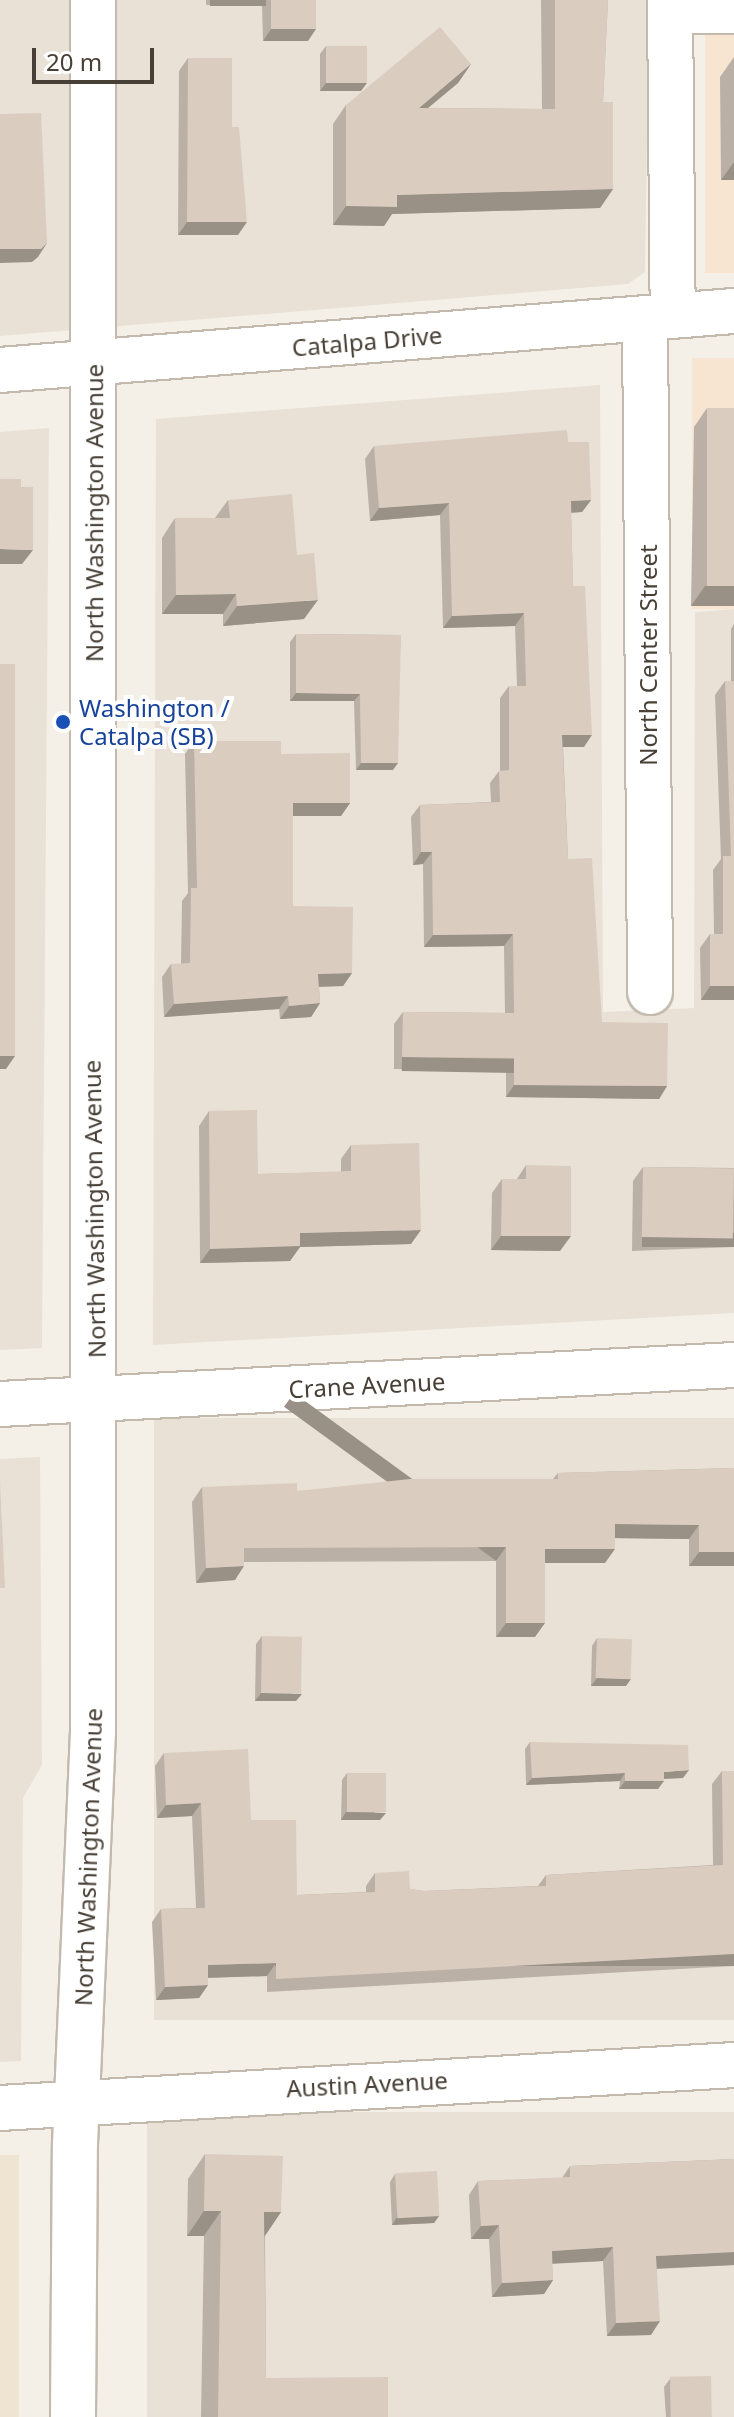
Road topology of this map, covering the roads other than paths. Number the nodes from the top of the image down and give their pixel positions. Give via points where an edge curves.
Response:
1 (93, 0) edge
2 (670, 6) edge
3 (734, 11) edge
4 (734, 311) edge
5 (659, 317) junction
6 (95, 362) junction
7 (0, 370) edge
8 (650, 992) dead end
9 (734, 1365) edge
10 (95, 1400) junction
11 (0, 1404) edge
12 (734, 2065) edge
13 (78, 2103) junction
14 (0, 2108) edge
15 (73, 2417) edge

1 - 6 street, North Washington Avenue
2 - 3 street
2 - 5 street, North Center Street
4 - 5 street, Catalpa Drive
5 - 6 street, Catalpa Drive
5 - 8 street, North Center Street
6 - 7 street, Catalpa Drive
6 - 10 street, North Washington Avenue
9 - 10 street, Crane Avenue
10 - 11 street, Crane Avenue
10 - 13 street, North Washington Avenue via 93,1732
12 - 13 street, Austin Avenue
13 - 14 street, Austin Avenue
13 - 15 street, North Washington Avenue

